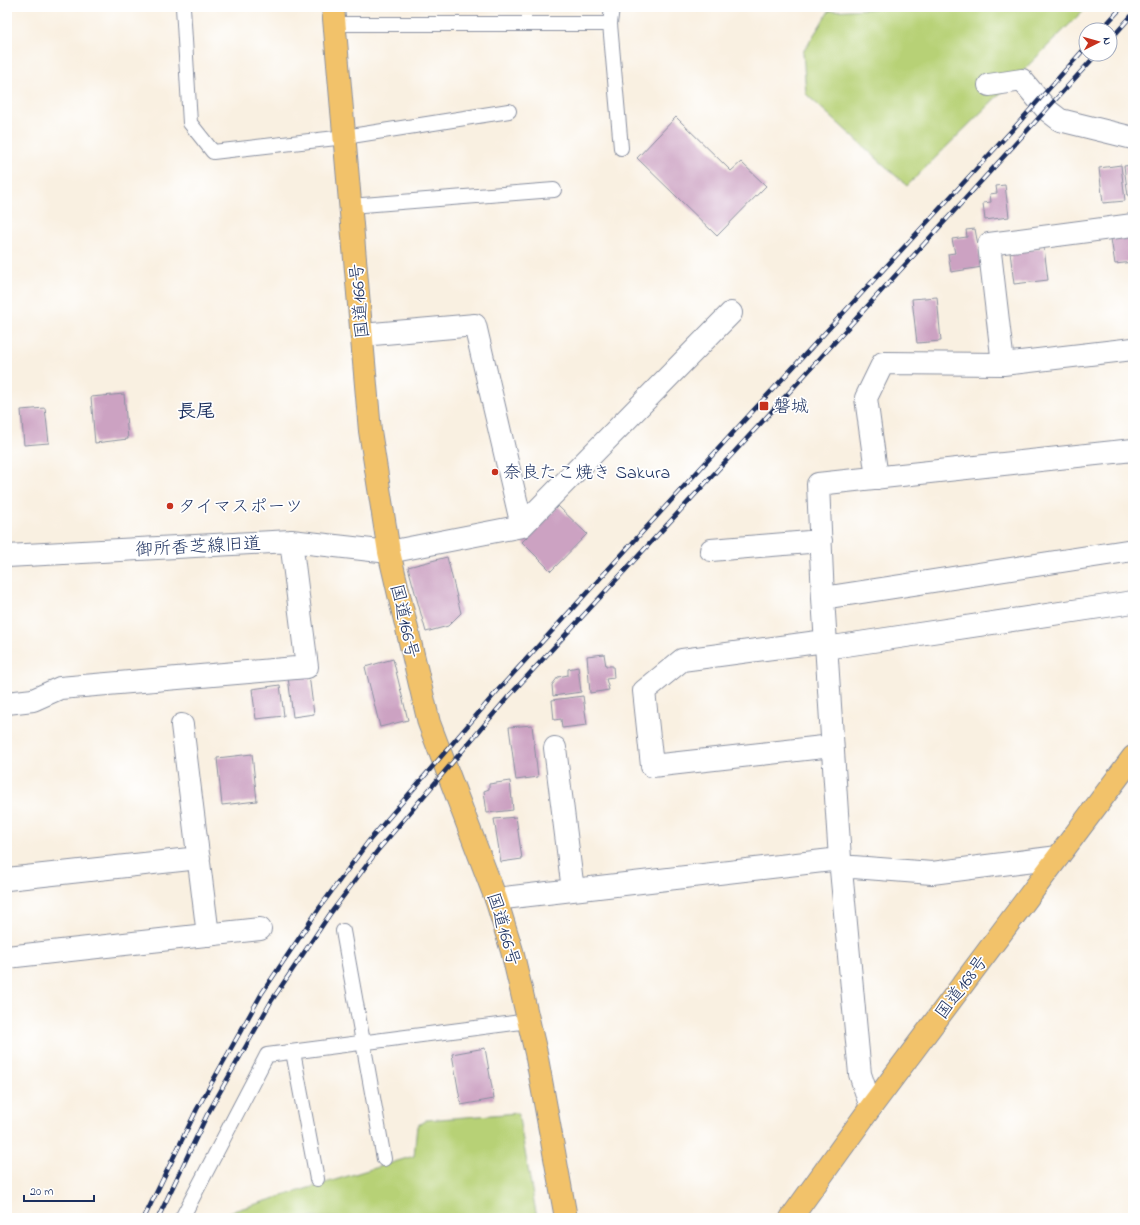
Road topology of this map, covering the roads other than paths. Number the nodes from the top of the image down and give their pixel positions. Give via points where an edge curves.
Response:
1 (183, 7) edge
2 (612, 7) edge
3 (334, 16) edge
4 (610, 24) junction
5 (989, 85) dead end
6 (509, 111) dead end
7 (345, 137) junction
8 (1133, 138) edge
9 (621, 148) dead end
10 (554, 190) dead end
11 (350, 206) junction
12 (1133, 225) edge
13 (731, 313) dead end
14 (362, 335) junction
15 (1133, 349) edge
16 (1003, 364) junction
17 (1133, 450) edge
18 (877, 478) junction
19 (522, 526) junction
20 (291, 541) junction
21 (820, 542) junction
22 (711, 550) dead end
23 (1133, 550) edge
24 (389, 552) junction
25 (7, 556) edge
26 (822, 598) junction
27 (1133, 602) edge
28 (826, 645) junction
29 (7, 703) edge
30 (182, 725) dead end
31 (832, 746) junction
32 (555, 748) dead end
33 (1133, 757) edge
34 (1058, 857) junction
35 (199, 858) junction
36 (840, 862) junction
37 (7, 879) edge
38 (573, 890) junction
39 (496, 899) junction
40 (260, 928) dead end
41 (344, 931) dead end
42 (208, 935) junction
43 (7, 957) edge
44 (529, 1021) junction
45 (364, 1043) junction
46 (293, 1052) junction
47 (871, 1107) junction
48 (384, 1159) dead end
49 (317, 1180) dead end
50 (182, 1218) edge
51 (566, 1218) edge
52 (791, 1218) edge

1 - 7 lane via 190,123 213,152
2 - 4 lane
3 - 4 lane
3 - 7 highway, 国道166号
4 - 9 lane
5 - 8 street via 1022,80 1047,110 1060,120
6 - 7 lane
7 - 11 highway, 国道166号
10 - 11 lane
11 - 14 highway, 国道166号
12 - 16 street via 989,244
13 - 19 street
14 - 19 street via 475,325
14 - 24 highway, 国道166号 via 370,431
15 - 16 street
16 - 18 street via 883,363 866,398
17 - 18 street
18 - 21 street via 818,484
19 - 24 street, 御所香芝線旧道
20 - 24 street, 御所香芝線旧道
20 - 25 street, 御所香芝線旧道
20 - 29 street via 307,667 60,688 33,700
21 - 22 street
21 - 26 street
23 - 26 street
24 - 39 highway, 国道166号 via 429,723
26 - 28 street
27 - 28 street
28 - 31 street
28 - 31 street via 682,660 644,691 652,766
30 - 35 street
31 - 36 street
32 - 38 street
33 - 34 highway, 国道168号
34 - 36 street via 932,873
34 - 47 highway, 国道168号
35 - 37 street
35 - 42 street
36 - 38 street
36 - 47 street via 860,1074
38 - 39 street
39 - 44 highway, 国道166号
40 - 42 street
41 - 45 lane
42 - 43 street
44 - 45 lane
44 - 51 highway, 国道166号
45 - 46 lane
45 - 48 lane
46 - 49 lane
46 - 50 lane via 267,1055
47 - 52 highway, 国道168号

